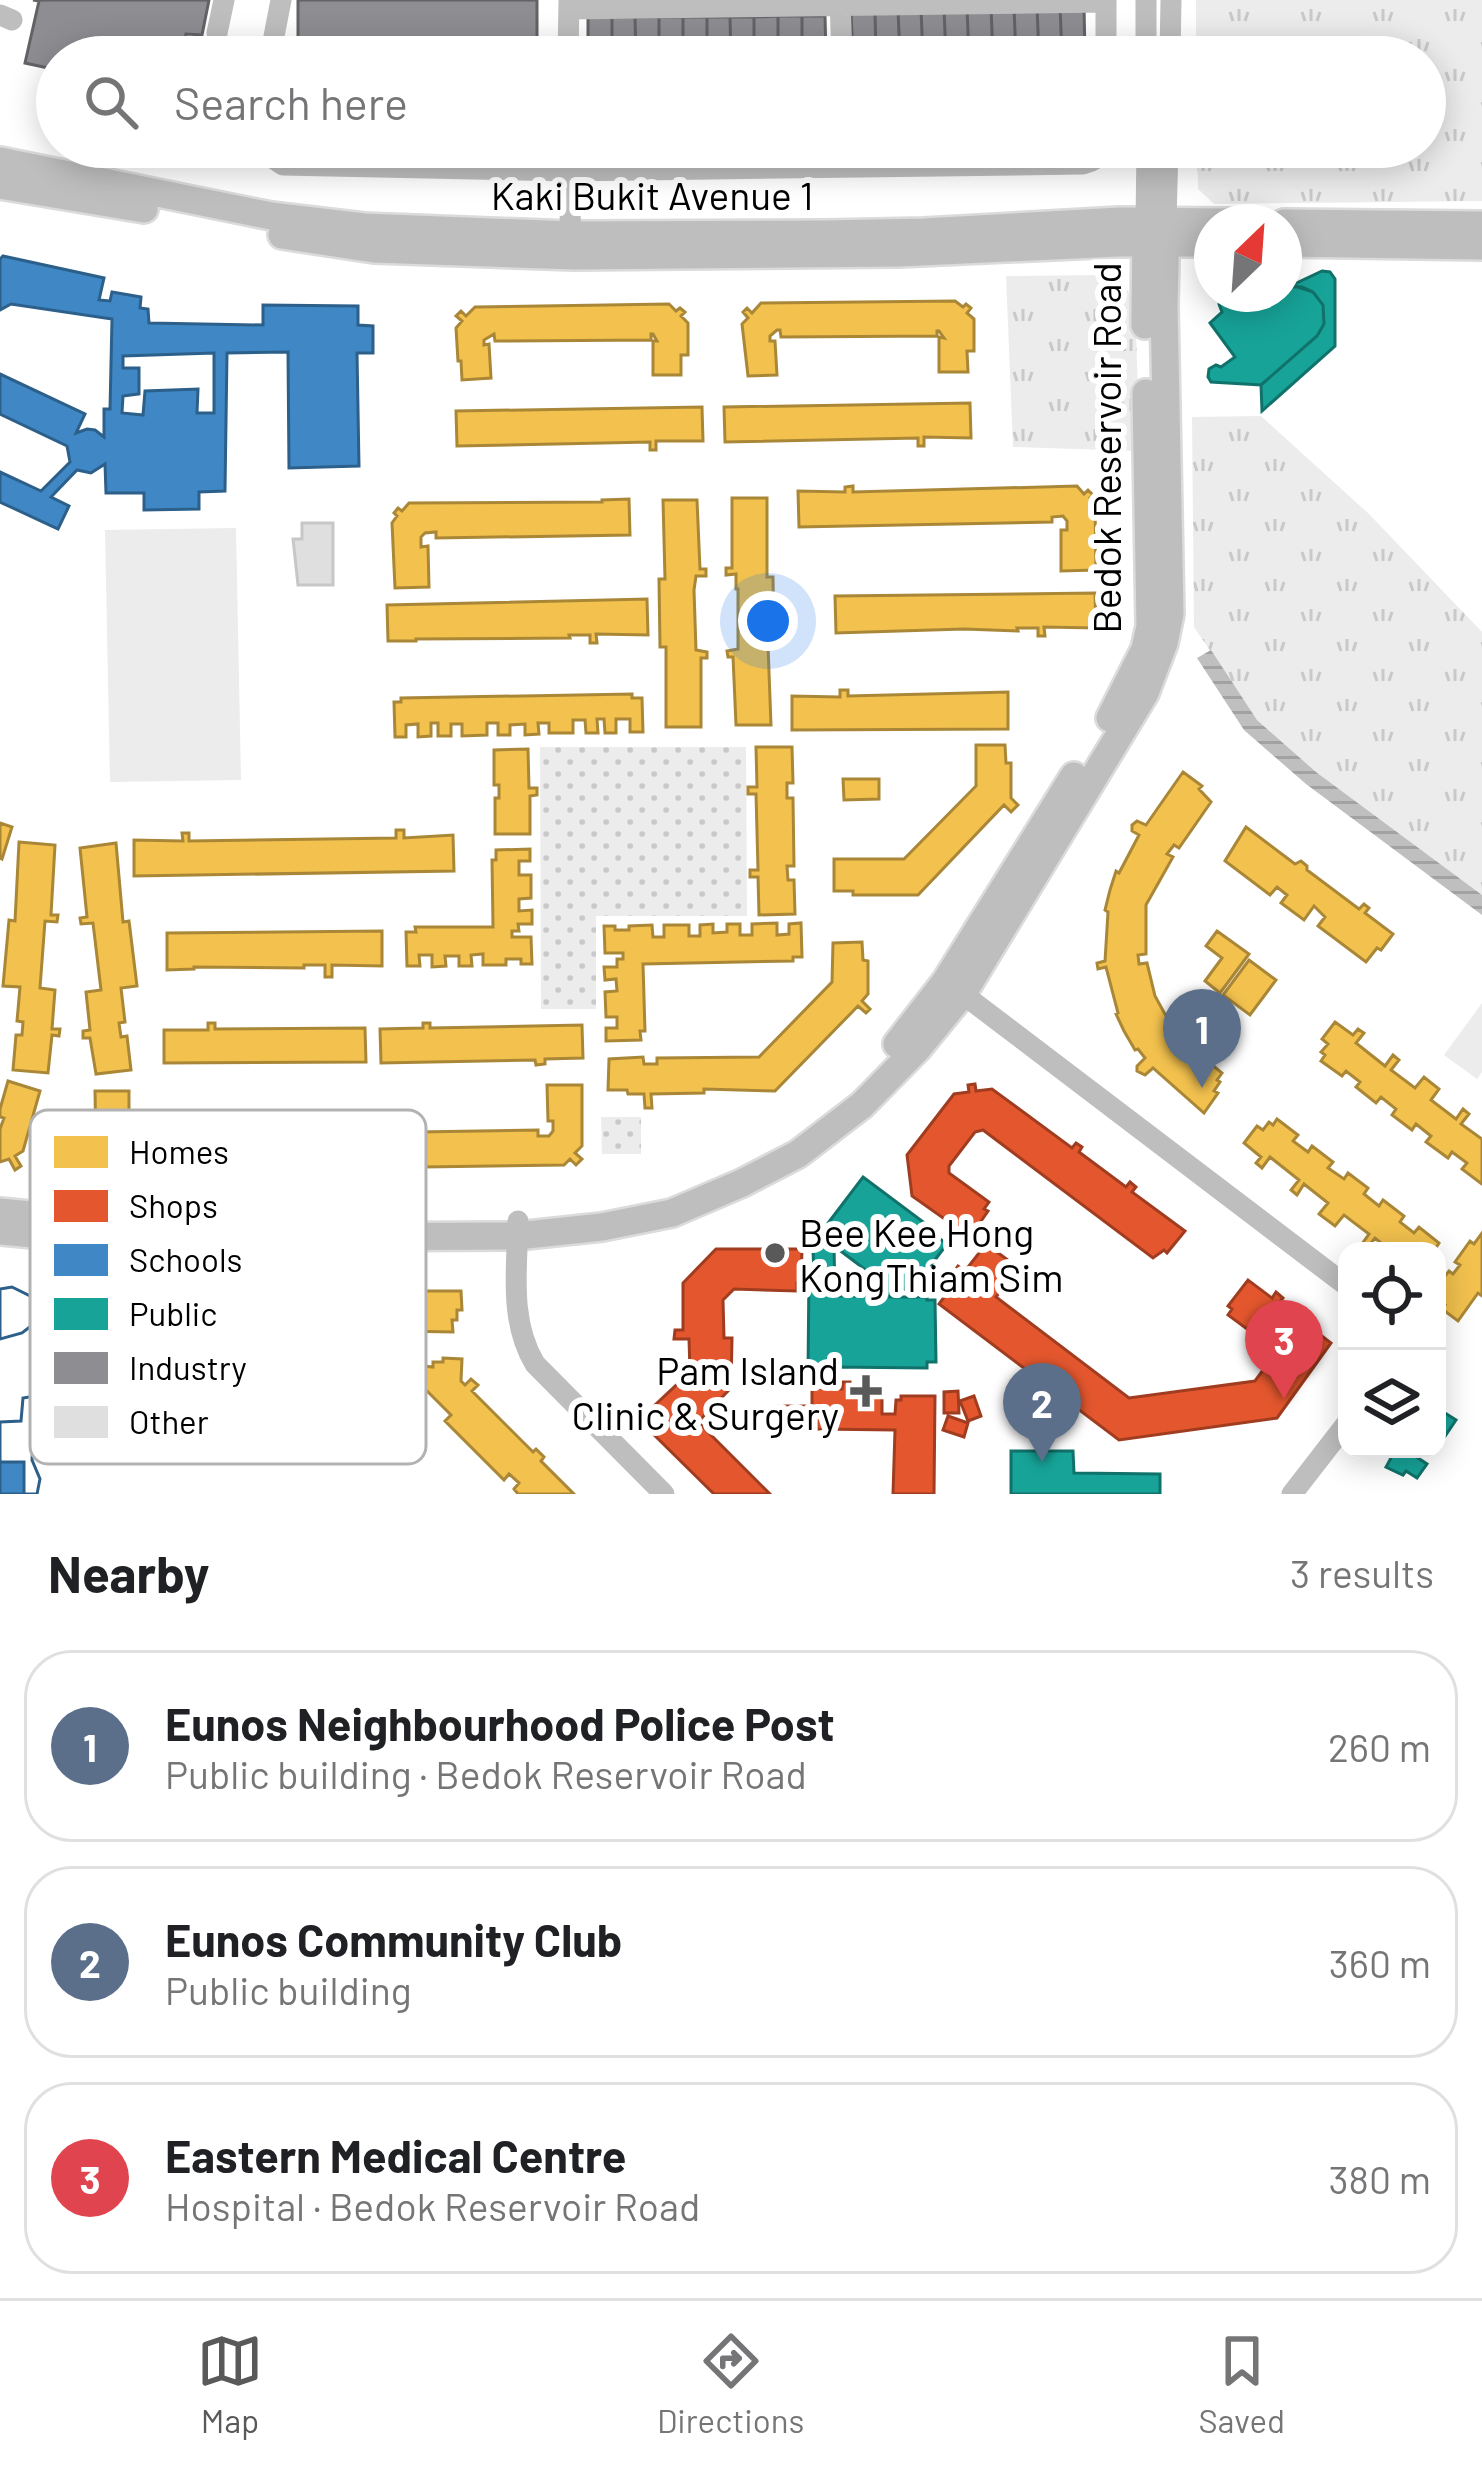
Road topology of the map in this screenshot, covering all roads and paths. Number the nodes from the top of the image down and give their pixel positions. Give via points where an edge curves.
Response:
1 (224, 0) edge
2 (281, 0) edge
3 (1146, 0) edge
4 (1172, 0) edge
5 (1106, 1) edge
6 (840, 3) edge
7 (569, 4) edge
8 (217, 33) dead end
9 (274, 36) edge
10 (568, 36) edge
11 (841, 36) edge
12 (1106, 36) edge
13 (1146, 36) edge
14 (1171, 36) edge
15 (0, 161) edge
16 (426, 168) edge
17 (627, 168) edge
18 (1149, 168) edge
19 (1165, 168) edge
20 (567, 171) junction
21 (0, 185) edge
22 (1302, 223) edge
23 (1482, 225) edge
24 (1194, 227) edge
25 (1155, 232) junction
26 (571, 235) junction
27 (1194, 240) edge
28 (1302, 243) edge
29 (1482, 246) edge
30 (1194, 263) edge
31 (1164, 305) junction
32 (955, 987) junction
33 (0, 1212) edge
34 (30, 1219) edge
35 (426, 1228) edge
36 (518, 1229) junction
37 (30, 1230) edge
38 (0, 1231) edge
39 (1338, 1279) edge
40 (1338, 1435) edge
41 (664, 1494) edge
42 (1292, 1494) edge

1 - 8 street
2 - 9 street
3 - 13 street
4 - 14 street
5 - 6 street
5 - 12 street
6 - 7 street
6 - 11 street
7 - 10 street
15 - 26 main road, Kaki Bukit Avenue 1 via 317,222
16 - 20 street
17 - 20 street
18 - 25 street
19 - 25 street
20 - 26 street
21 - 25 main road, Kaki Bukit Avenue 1 via 293,237 435,253 834,254
22 - 23 main road
24 - 25 main road, Bedok Reservoir Road
25 - 26 main road, Kaki Bukit Avenue 1
25 - 27 main road, Bedok Reservoir Road
25 - 31 main road, Bedok Reservoir Road
25 - 32 main road, Bedok Reservoir Road via 1145,649
28 - 29 main road
30 - 31 main road
31 - 32 main road, Bedok Reservoir Road via 1164,643 1145,693
32 - 36 main road, Bedok Reservoir Road via 918,1048 798,1154 672,1213 602,1227
32 - 39 street
33 - 34 main road, Bedok Reservoir Road
35 - 36 main road, Bedok Reservoir Road
36 - 41 street via 516,1310 525,1348
37 - 38 main road, Bedok Reservoir Road
40 - 42 street

